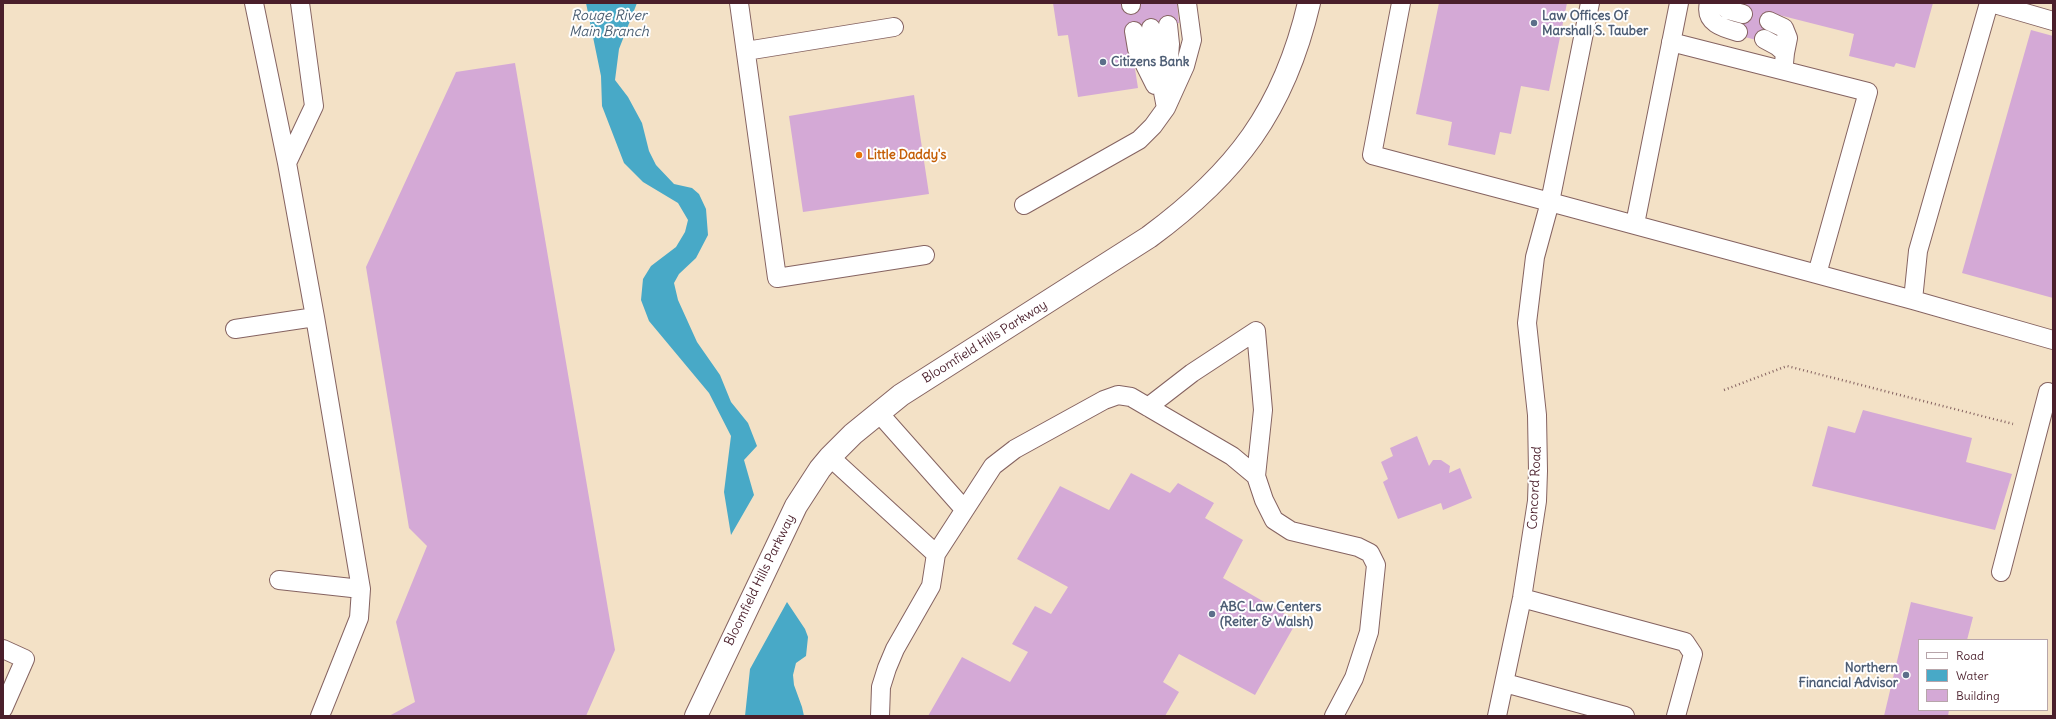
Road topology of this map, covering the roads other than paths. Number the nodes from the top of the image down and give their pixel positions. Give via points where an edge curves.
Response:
1 (254, 3) edge
2 (300, 3) edge
3 (739, 3) edge
4 (1187, 3) edge
5 (1309, 3) edge
6 (1401, 3) edge
7 (1590, 3) edge
8 (1679, 3) edge
9 (1709, 3) edge
10 (1719, 3) edge
11 (1990, 3) edge
12 (1743, 14) dead end
13 (1769, 21) dead end
14 (2053, 21) edge
15 (894, 26) dead end
16 (1151, 28) dead end
17 (1738, 32) dead end
18 (1764, 39) dead end
19 (1671, 42) junction
20 (746, 51) junction
21 (1784, 62) junction
22 (1166, 108) junction
23 (287, 163) junction
24 (1550, 202) junction
25 (1024, 205) dead end
26 (1635, 224) junction
27 (924, 256) dead end
28 (1817, 274) junction
29 (1913, 300) junction
30 (315, 317) junction
31 (235, 329) dead end
32 (2053, 340) edge
33 (2048, 392) dead end
34 (1148, 407) junction
35 (878, 412) junction
36 (830, 457) junction
37 (1256, 476) junction
38 (964, 509) junction
39 (936, 554) junction
40 (2001, 572) dead end
41 (279, 580) dead end
42 (361, 589) junction
43 (1522, 598) junction
44 (3, 649) edge
45 (1505, 683) junction
46 (3, 709) edge
47 (320, 716) edge
48 (696, 716) edge
49 (880, 716) edge
50 (1334, 716) edge
51 (1497, 716) edge
52 (1625, 716) edge
53 (1676, 716) edge

1 - 23 lane
2 - 23 lane via 314,106
3 - 20 lane
4 - 22 lane via 1192,40 1185,66
5 - 35 street, Bloomfield Hills Parkway via 1299,42 1276,97 1244,149 1203,194 1143,241 925,379
6 - 24 lane via 1372,155
7 - 24 lane, Concord Road
8 - 19 lane
9 - 17 lane via 1707,9 1710,19 1720,27
10 - 12 lane via 1728,10
11 - 14 lane
11 - 29 lane via 1918,251
13 - 21 lane via 1784,28 1788,38
15 - 20 lane
16 - 22 lane
18 - 21 lane via 1777,46
19 - 21 lane
19 - 26 lane
20 - 27 lane via 777,278
21 - 28 lane via 1868,92
22 - 25 lane via 1139,140
23 - 30 lane
24 - 26 lane
24 - 43 lane, Concord Road via 1535,257 1527,323 1537,415 1538,471 1533,531
26 - 28 lane
28 - 29 lane
29 - 32 lane
30 - 31 lane
30 - 42 lane
33 - 40 lane
34 - 37 lane via 1232,456
34 - 37 lane via 1192,373 1256,331 1263,410
34 - 38 lane via 1131,397 1118,395 1104,400 1015,449 993,466
35 - 36 street, Bloomfield Hills Parkway
35 - 38 lane
36 - 39 lane
36 - 48 street, Bloomfield Hills Parkway via 796,506
37 - 50 lane via 1274,520 1291,531 1358,547 1370,553 1376,565 1369,632 1354,678
38 - 39 lane
39 - 49 lane via 931,586 887,668 881,687
41 - 42 lane
42 - 47 lane via 359,618
43 - 45 lane, Concord Road
43 - 53 lane via 1685,642 1693,654
44 - 46 lane via 25,659
45 - 51 lane, Concord Road
45 - 52 lane

